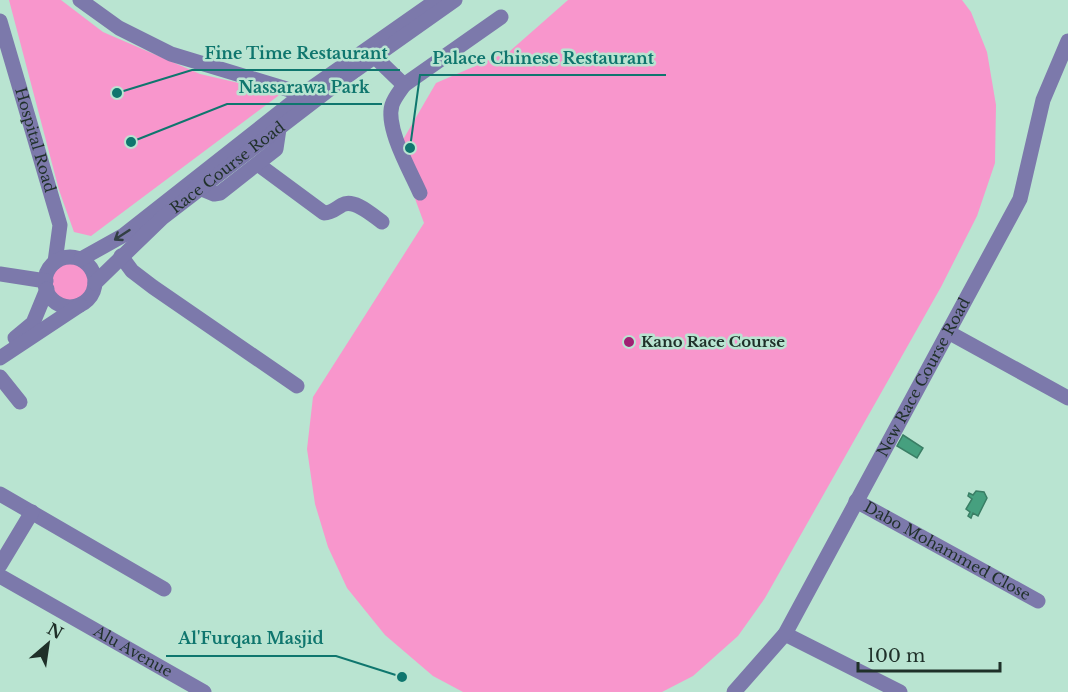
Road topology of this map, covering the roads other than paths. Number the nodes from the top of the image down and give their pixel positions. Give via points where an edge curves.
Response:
1 (80, 0) edge
2 (436, 0) edge
3 (454, 0) edge
4 (501, 17) dead end
5 (0, 21) edge
6 (1068, 41) edge
7 (374, 56) junction
8 (404, 85) junction
9 (303, 94) junction
10 (279, 129) junction
11 (259, 165) junction
12 (202, 189) junction
13 (420, 193) dead end
14 (382, 222) dead end
15 (60, 225) junction
16 (121, 256) junction
17 (78, 258) junction
18 (55, 262) junction
19 (0, 274) edge
20 (95, 283) junction
21 (46, 285) junction
22 (85, 302) junction
23 (948, 332) junction
24 (0, 347) edge
25 (0, 358) edge
26 (0, 377) edge
27 (297, 386) dead end
28 (1068, 398) edge
29 (20, 402) dead end
30 (0, 494) edge
31 (856, 501) junction
32 (32, 512) junction
33 (0, 566) edge
34 (0, 576) edge
35 (164, 589) dead end
36 (1038, 601) dead end
37 (784, 634) junction
38 (204, 692) edge
39 (734, 692) edge
40 (900, 692) edge

1 - 9 street via 119,28 171,54
2 - 9 street, Race Course Road
3 - 7 street, Race Course Road
4 - 8 street
5 - 15 street, Hospital Road
6 - 23 street, New Race Course Road via 1043,100 1020,199
7 - 8 street
7 - 10 street, Race Course Road
8 - 13 street via 392,104 390,116
9 -> 17 street, Race Course Road via 124,236
10 - 11 street via 276,149
10 - 12 street, Race Course Road
11 - 12 street via 220,193
11 - 14 street via 324,213 353,203
12 - 16 street, Race Course Road via 162,218
15 - 17 street
15 - 18 street, Hospital Road
16 - 20 street, Race Course Road
16 - 27 street via 132,271 153,287
17 - 18 street
17 - 20 street via 90,267
18 - 21 street via 49,268
19 - 21 street
20 - 22 street
21 - 22 street via 58,303 76,306
21 - 24 street via 33,323
22 - 25 street
23 - 28 street
23 - 31 street, New Race Course Road
26 - 29 street
30 - 32 street
31 - 36 street, Dabo Mohammed Close
31 - 37 street, New Race Course Road
32 - 33 street
32 - 35 street
34 - 38 street, Alu Avenue
37 - 39 street, New Race Course Road
37 - 40 street

